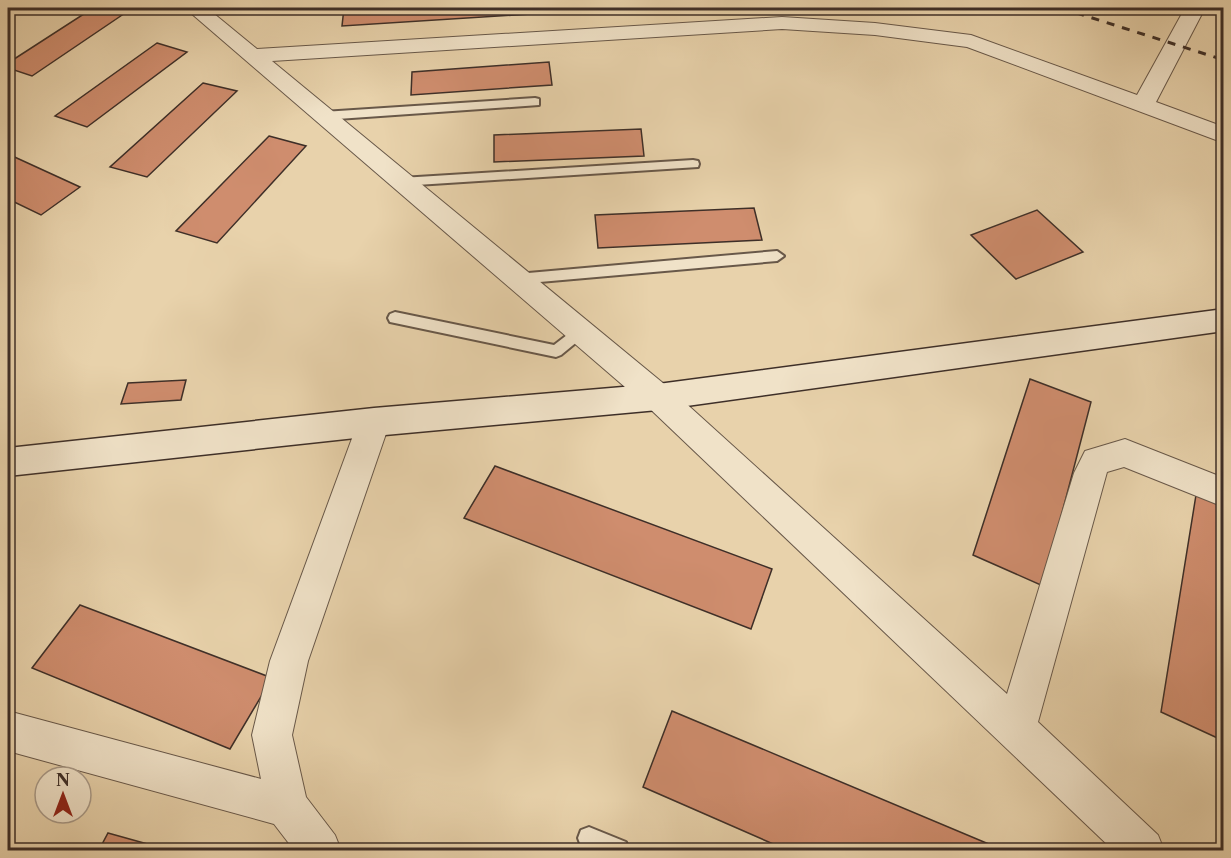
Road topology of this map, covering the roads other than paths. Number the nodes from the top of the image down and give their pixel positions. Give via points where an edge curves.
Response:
1 (12, 8) edge
2 (230, 8) edge
3 (1195, 8) edge
4 (197, 9) edge
5 (8, 10) edge
6 (686, 11) dead end
7 (730, 26) junction
8 (251, 56) junction
9 (535, 102) dead end
10 (1143, 106) junction
11 (323, 116) junction
12 (1224, 136) edge
13 (693, 164) dead end
14 (401, 182) junction
15 (777, 256) dead end
16 (517, 279) junction
17 (395, 318) dead end
18 (1224, 320) edge
19 (581, 333) junction
20 (658, 397) junction
21 (374, 422) junction
22 (8, 462) edge
23 (1224, 493) edge
24 (1016, 729) junction
25 (8, 731) edge
26 (287, 807) junction
27 (589, 838) dead end
28 (320, 850) edge
29 (618, 850) edge
30 (1143, 850) edge

1 - 5 street
2 - 4 street
3 - 10 street
4 - 8 street
6 - 7 street
7 - 8 street
7 - 10 street via 782,23 971,41
8 - 11 street
9 - 11 lane
10 - 12 street
11 - 14 street
13 - 14 lane
14 - 16 street
15 - 16 lane
16 - 19 street
17 - 19 lane via 556,351
18 - 20 main road
19 - 20 street
20 - 21 main road
20 - 24 street
21 - 22 main road
21 - 26 street via 289,661 272,735
23 - 24 street via 1125,453 1096,460
24 - 30 street
25 - 26 street
26 - 28 street
27 - 29 lane

